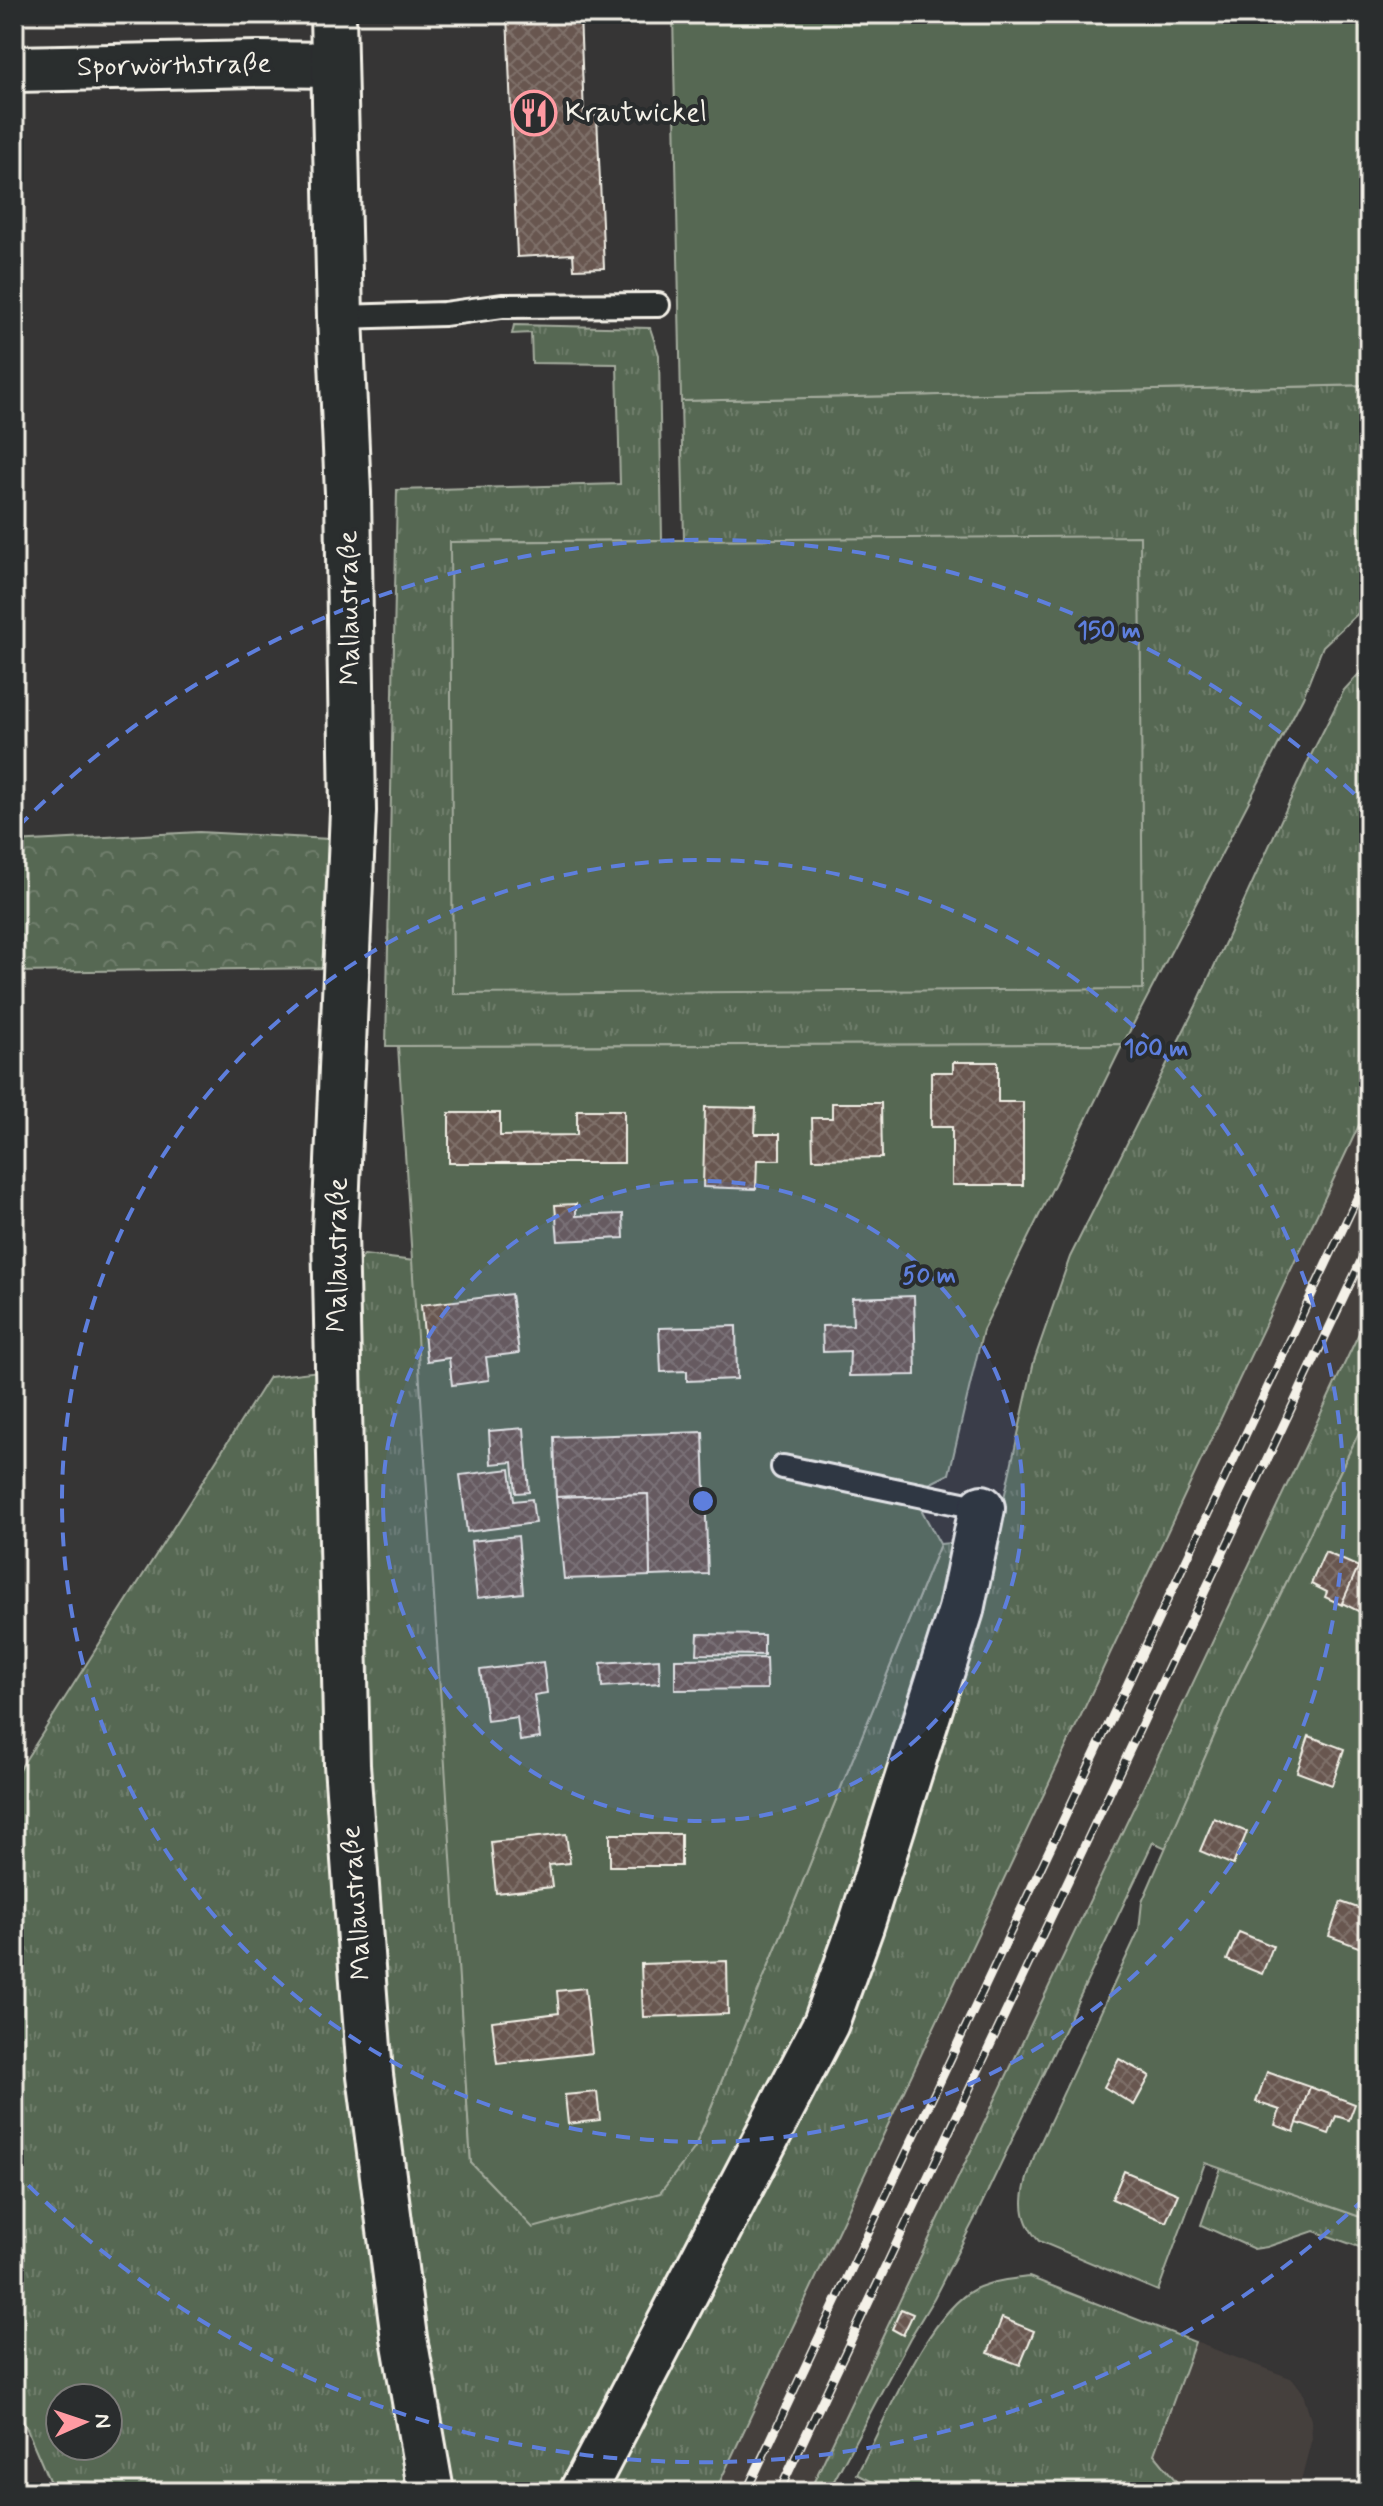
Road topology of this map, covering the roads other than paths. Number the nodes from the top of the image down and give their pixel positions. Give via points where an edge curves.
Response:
1 (333, 14) edge
2 (334, 65) junction
3 (14, 69) edge
4 (658, 305) dead end
5 (340, 317) junction
6 (783, 1467) dead end
7 (982, 1508) joint
8 (431, 2492) edge
9 (582, 2492) edge

1 - 2 street, Mallaustraße
2 - 3 street, Sporwörthstraße
2 - 5 street, Mallaustraße
4 - 5 lane via 502,306 444,314
5 - 8 street, Mallaustraße via 353,811 335,1232 347,1765 370,2075 404,2338
6 - 7 lane
7 - 9 street via 961,1610 826,2023

